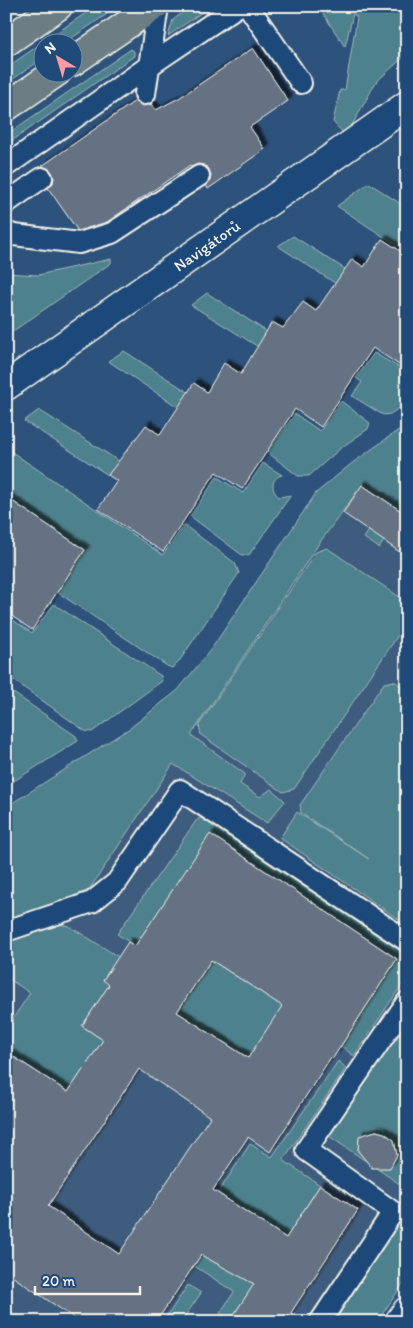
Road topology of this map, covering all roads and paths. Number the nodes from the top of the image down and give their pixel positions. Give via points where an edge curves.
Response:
1 (58, 6) edge
2 (154, 6) edge
3 (158, 6) edge
4 (238, 6) edge
5 (248, 6) edge
6 (6, 42) edge
7 (82, 55) edge
8 (149, 66) junction
9 (42, 82) edge
10 (301, 83) dead end
11 (145, 94) dead end
12 (407, 105) edge
13 (6, 107) edge
14 (6, 166) edge
15 (199, 176) dead end
16 (42, 178) dead end
17 (6, 203) edge
18 (6, 232) edge
19 (6, 386) edge
20 (6, 931) edge
21 (407, 941) edge
22 (407, 1002) edge
23 (407, 1310) edge
24 (320, 1322) edge
25 (399, 1322) edge

1 - 6 main road
2 - 7 main road
3 - 8 lane
4 - 8 lane
5 - 10 lane
8 - 11 lane
8 - 14 lane
9 - 13 main road
12 - 19 street, Navigátorů
15 - 18 lane via 112,233 79,243
16 - 17 lane
20 - 21 lane via 92,902 116,882 180,790
22 - 24 lane via 306,1150 393,1212
23 - 25 street

